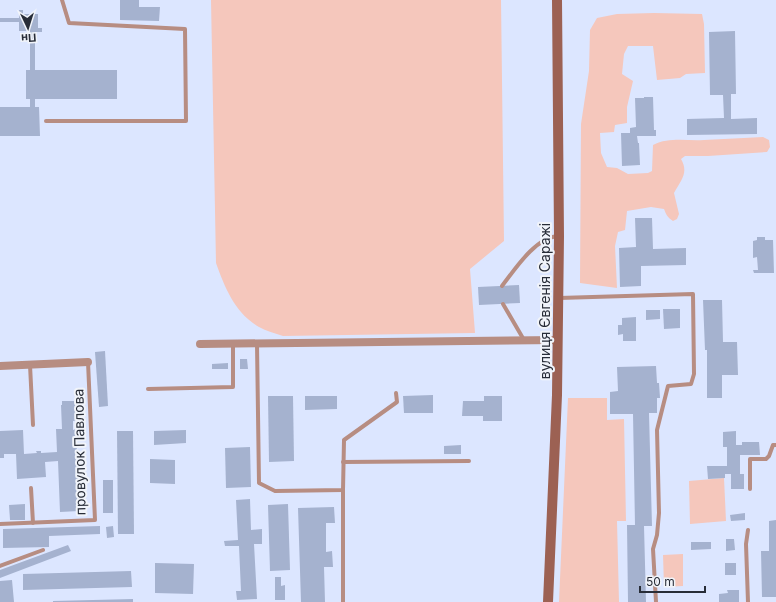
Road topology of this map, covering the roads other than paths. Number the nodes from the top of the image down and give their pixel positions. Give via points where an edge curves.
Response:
1 (62, 0) edge
2 (557, 0) edge
3 (46, 121) dead end
4 (559, 236) junction
5 (502, 286) dead end
6 (558, 298) junction
7 (503, 304) dead end
8 (524, 340) junction
9 (558, 340) junction
10 (257, 343) junction
11 (200, 344) dead end
12 (233, 344) junction
13 (88, 362) joint
14 (30, 365) junction
15 (0, 366) edge
16 (148, 389) dead end
17 (396, 393) dead end
18 (33, 425) dead end
19 (776, 445) edge
20 (469, 461) dead end
21 (343, 462) junction
22 (31, 488) dead end
23 (750, 489) dead end
24 (343, 490) junction
25 (33, 523) junction
26 (0, 524) edge
27 (748, 530) dead end
28 (43, 550) dead end
29 (0, 566) edge
30 (343, 602) edge
31 (548, 602) edge
32 (656, 602) edge
33 (748, 602) edge

1 - 3 lane via 69,23 185,29 186,121
2 - 4 main road, вулиця Євгенія Саражі
4 - 5 lane via 550,236 524,257
4 - 6 main road, вулиця Євгенія Саражі
6 - 9 main road, вулиця Євгенія Саражі
6 - 32 lane via 693,294 694,374 691,384 668,386 657,430 659,513 653,550
7 - 8 lane
8 - 9 street
8 - 10 street
9 - 31 main road, вулиця Євгенія Саражі
10 - 12 street
10 - 24 lane via 259,483 276,491
11 - 12 street
12 - 16 lane via 234,386
13 - 14 street
13 - 25 lane, провулок Павлова via 95,520
14 - 15 street
14 - 18 lane
17 - 21 lane via 397,402 344,440
19 - 23 lane via 773,445 766,459 750,459
20 - 21 lane
21 - 24 lane
22 - 25 lane
24 - 30 lane
25 - 26 lane, провулок Павлова
27 - 33 lane
28 - 29 lane

